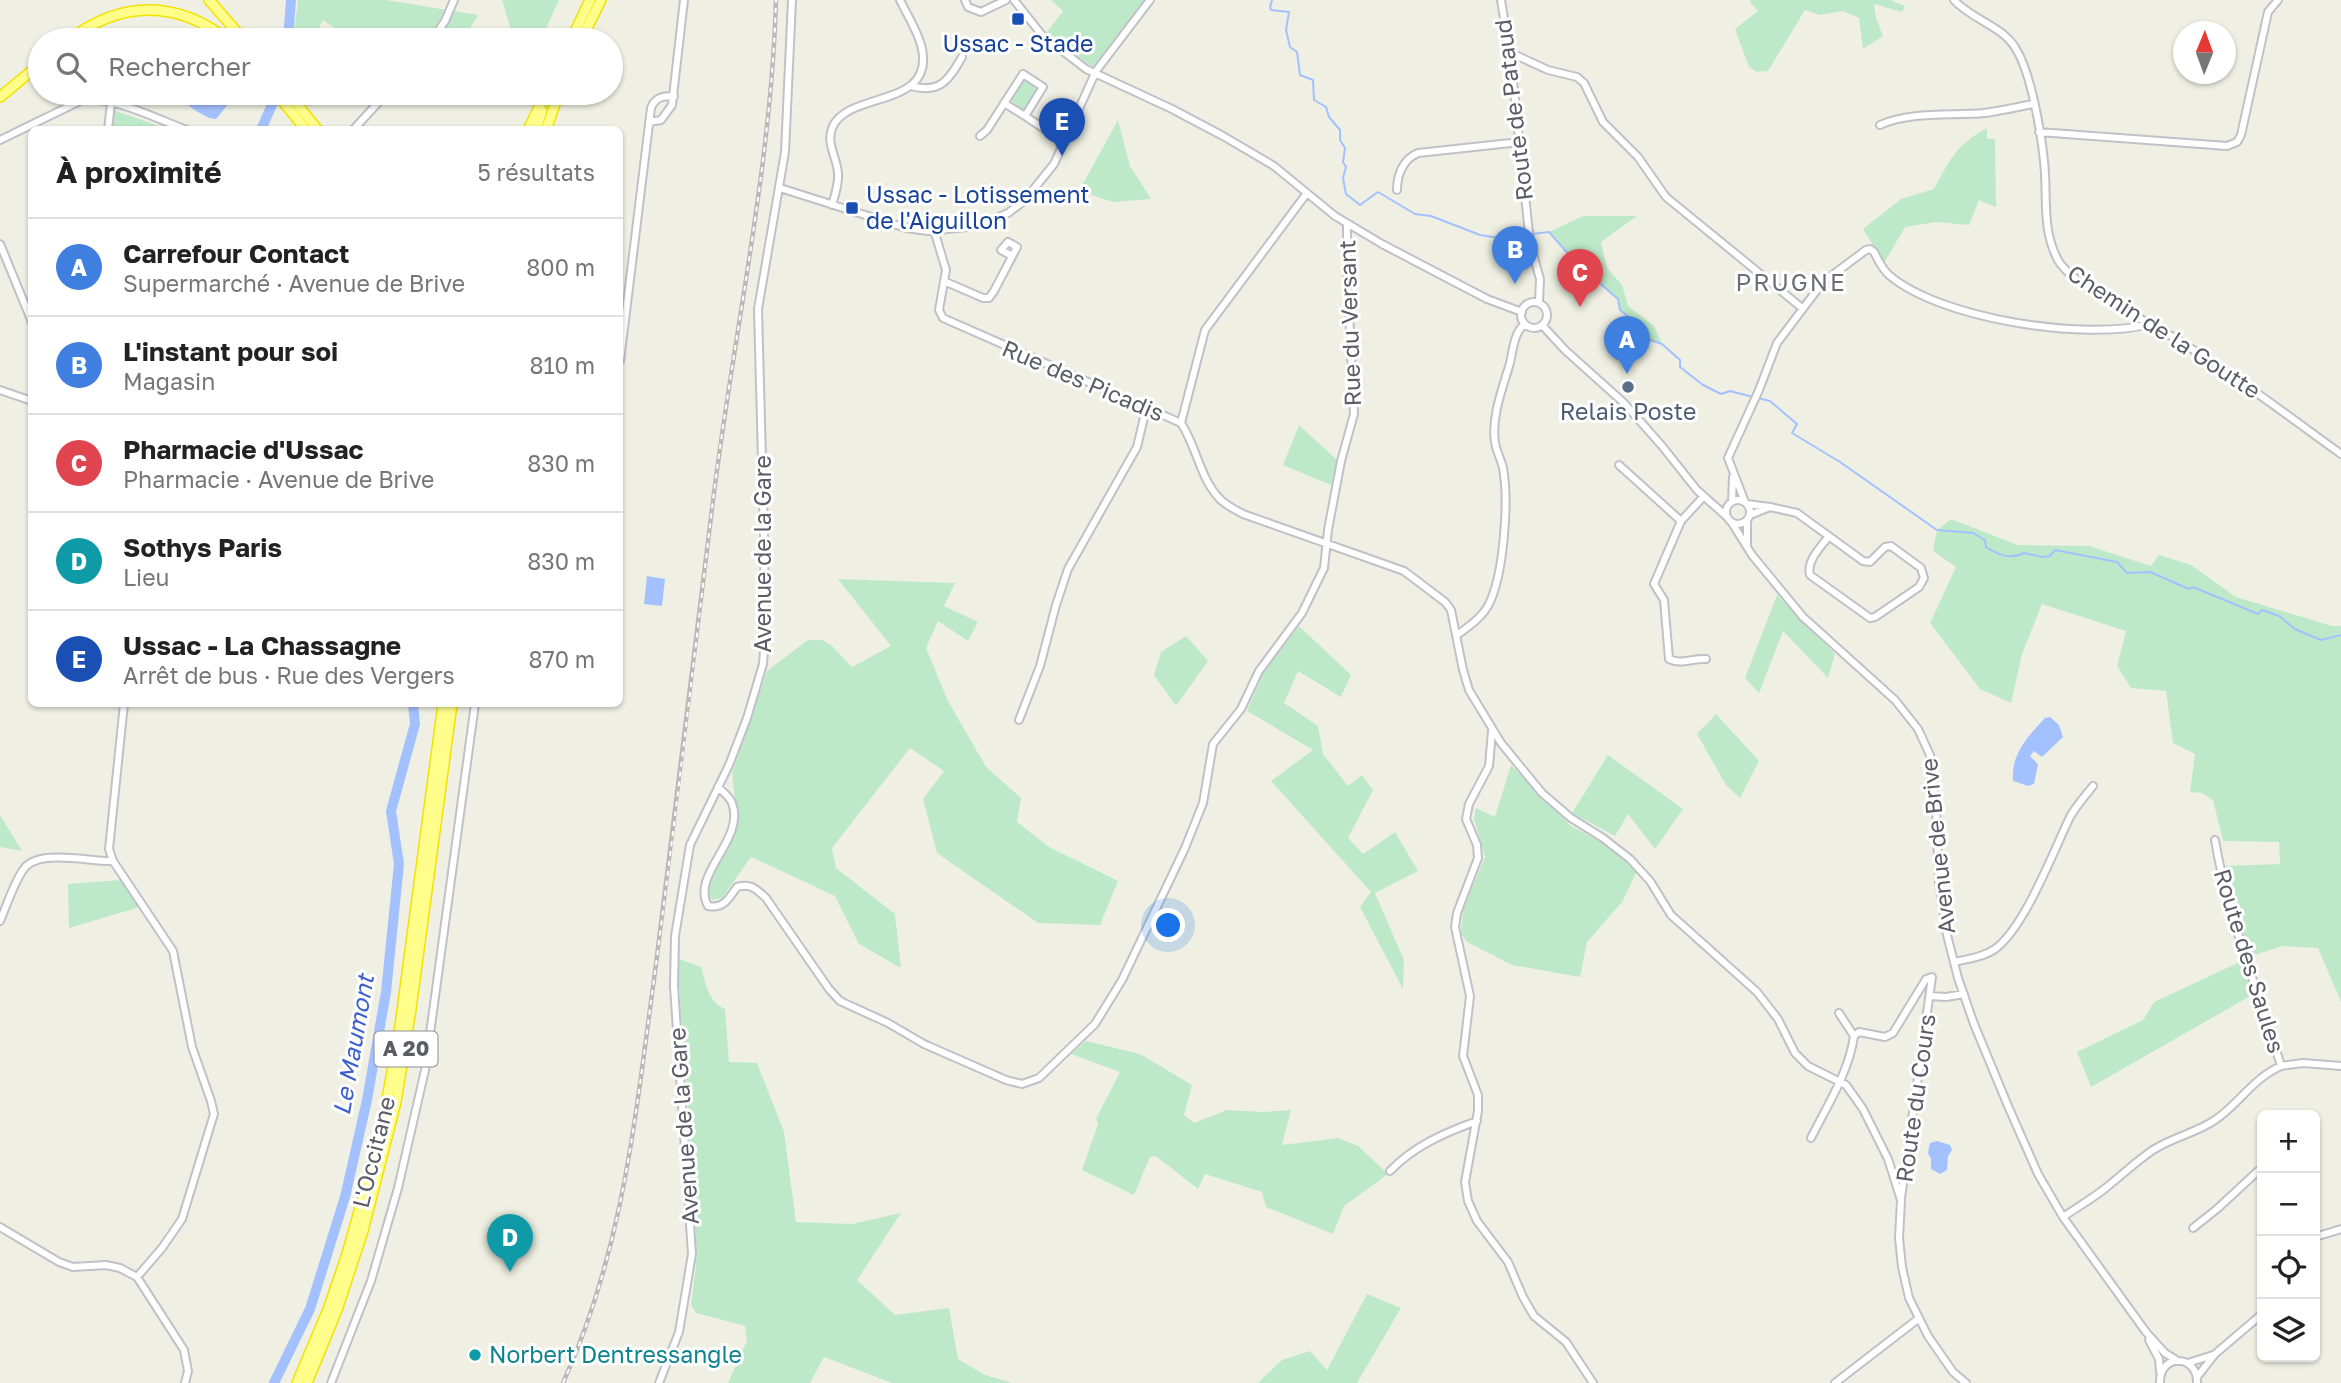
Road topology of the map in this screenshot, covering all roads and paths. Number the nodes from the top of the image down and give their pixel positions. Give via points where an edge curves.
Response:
1 (209, 0) edge
2 (454, 0) edge
3 (590, 0) edge
4 (601, 0) edge
5 (684, 0) edge
6 (792, 0) edge
7 (900, 0) edge
8 (965, 0) edge
9 (1006, 0) edge
10 (1014, 0) edge
11 (1150, 0) edge
12 (1501, 0) edge
13 (1954, 0) edge
14 (2278, 0) edge
15 (86, 28) edge
16 (214, 28) edge
17 (234, 28) edge
18 (440, 28) edge
19 (577, 28) edge
20 (587, 28) edge
21 (1509, 52) junction
22 (962, 57) dead end
23 (28, 74) edge
24 (1094, 74) junction
25 (911, 86) junction
26 (674, 96) junction
27 (0, 97) edge
28 (1004, 103) junction
29 (2034, 104) junction
30 (72, 105) edge
31 (111, 105) edge
32 (117, 105) edge
33 (286, 105) edge
34 (298, 105) edge
35 (376, 105) edge
36 (541, 105) edge
37 (543, 105) edge
38 (555, 105) edge
39 (1025, 116) junction
40 (649, 122) junction
41 (1880, 125) dead end
42 (28, 126) edge
43 (29, 126) edge
44 (108, 126) edge
45 (176, 126) edge
46 (303, 126) edge
47 (315, 126) edge
48 (357, 126) edge
49 (530, 126) edge
50 (537, 126) edge
51 (547, 126) edge
52 (2039, 132) junction
53 (980, 136) dead end
54 (0, 140) edge
55 (1064, 142) junction
56 (1520, 142) junction
57 (780, 188) junction
58 (1397, 190) dead end
59 (1307, 193) junction
60 (832, 205) junction
61 (1347, 225) junction
62 (934, 230) junction
63 (0, 244) edge
64 (1012, 256) dead end
65 (946, 282) junction
66 (1539, 302) junction
67 (1802, 308) junction
68 (28, 312) edge
69 (1522, 312) junction
70 (1525, 324) junction
71 (2150, 324) junction
72 (1542, 325) junction
73 (623, 336) edge
74 (0, 390) edge
75 (28, 400) edge
76 (1146, 409) junction
77 (1181, 423) junction
78 (2341, 454) edge
79 (1619, 465) dead end
80 (1733, 476) junction
81 (1707, 498) junction
82 (1731, 501) junction
83 (1746, 503) junction
84 (1770, 507) junction
85 (1726, 516) junction
86 (1748, 517) junction
87 (1681, 521) junction
88 (1732, 523) junction
89 (1829, 536) junction
90 (1326, 544) junction
91 (1748, 549) junction
92 (1457, 635) junction
93 (1706, 659) dead end
94 (124, 707) edge
95 (443, 707) edge
96 (452, 707) edge
97 (475, 707) edge
98 (1018, 720) dead end
99 (1492, 730) junction
100 (2092, 786) dead end
101 (718, 787) junction
102 (2215, 840) dead end
103 (113, 861) junction
104 (0, 921) edge
105 (1954, 962) junction
106 (1964, 994) junction
107 (1930, 996) junction
108 (1839, 1013) dead end
109 (1854, 1036) junction
110 (2281, 1066) junction
111 (2341, 1066) edge
112 (1839, 1081) junction
113 (1477, 1121) junction
114 (1811, 1138) dead end
115 (1390, 1171) dead end
116 (2257, 1172) edge
117 (1901, 1200) junction
118 (2063, 1217) junction
119 (0, 1227) edge
120 (2193, 1228) dead end
121 (2341, 1229) edge
122 (2318, 1236) edge
123 (137, 1277) junction
124 (2257, 1318) edge
125 (1918, 1319) junction
126 (2146, 1332) junction
127 (2215, 1354) junction
128 (2178, 1361) junction
129 (2188, 1363) junction
130 (2160, 1372) junction
131 (2197, 1380) edge
132 (2157, 1382) edge
133 (185, 1383) edge
134 (297, 1383) edge
135 (307, 1383) edge
136 (331, 1383) edge
137 (659, 1383) edge
138 (1592, 1383) edge
139 (1835, 1383) edge
140 (1966, 1383) edge

1 - 17 highway
2 - 18 street
3 - 19 highway
4 - 20 highway
5 - 26 street
6 - 57 street, Avenue de la Gare
7 - 25 street via 923,50 919,76
8 - 9 street via 968,7 981,12
10 - 24 street via 1042,35
11 - 24 street
12 - 21 street, Route de Pataud
13 - 29 street, Chemin de la Goutte via 2012,43
14 - 52 street via 2268,12 2237,142 2227,146
15 - 16 highway via 121,11 145,7 172,9
21 - 56 street, Route de Pataud
21 - 67 street via 1584,83 1603,122 1638,157 1666,197
22 - 25 street via 944,83 935,88
23 - 27 highway
24 - 55 street
24 - 59 street via 1206,126 1274,166
25 - 60 street via 848,110 833,125 830,143 838,173
26 - 40 street via 667,115
26 - 40 street via 653,103
28 - 39 street
28 - 39 street via 1023,74 1043,87
28 - 53 street
29 - 41 street
29 - 52 street, Chemin de la Goutte
30 - 43 street
31 - 44 street
32 - 45 street
33 - 46 highway
34 - 47 highway
35 - 48 street
36 - 49 highway
37 - 50 highway
38 - 51 highway
39 - 55 street
40 - 73 street
42 - 54 street
52 - 71 street, Chemin de la Goutte via 2045,162 2045,215 2058,261 2078,281
55 - 62 street via 1054,164 1008,213 977,226
56 - 58 street via 1412,155 1404,164
56 - 66 street, Route de Pataud via 1529,235 1540,279
57 - 60 street
57 - 101 street, Avenue de la Gare via 758,309 765,548 763,664 747,719
59 - 61 street
59 - 77 street via 1205,330
60 - 62 street via 906,228
61 - 69 street via 1487,299
61 - 90 street, Rue du Versant via 1354,414
62 - 65 street
63 - 68 street
64 - 65 street via 989,298
65 - 76 street, Rue des Picadis via 939,310 943,318
66 - 69 street via 1526,304
66 - 72 street via 1547,312
67 - 71 street via 1823,282 1870,249 1891,276 1921,295 1998,320 2078,329
67 - 80 street via 1777,343 1729,452
69 - 70 street
70 - 72 street via 1533,328
70 - 92 street via 1517,334 1495,428 1505,482 1501,556 1489,604
71 - 78 street, Chemin de la Goutte
72 - 81 street via 1646,426
74 - 75 street
76 - 77 street, Rue des Picadis
76 - 98 street via 1137,447 1068,569 1040,666
77 - 90 street, Rue des Picadis via 1218,497 1242,513
79 - 87 street
80 - 82 street
80 - 83 street
81 - 82 street
81 - 85 street
81 - 87 street
82 - 83 street
82 - 85 street
83 - 84 street
83 - 86 street
84 - 86 street
84 - 89 street via 1797,513
85 - 88 street
86 - 88 street via 1740,524
86 - 91 street
87 - 93 street via 1654,584 1664,600 1669,659
88 - 91 street, Avenue de Brive
89 - 89 street via 1863,561 1870,562 1891,546 1921,568 1924,578 1919,587 1870,618 1810,575 1808,568
90 - 92 street, Rue des Picadis via 1404,571 1445,602
90 - 101 street, Rue du Versant via 1324,568 1302,613 1213,744 1203,803 1122,979 1095,1024 1039,1078 1022,1084 1006,1080 840,1001 754,887 737,887 726,903 708,906 704,889 734,829 732,801
91 - 105 street, Avenue de Brive via 1803,617 1909,715 1925,741 1933,771 1939,881
92 - 99 street, Rue des Picadis via 1469,690
94 - 103 street via 109,834
95 - 134 highway, L'Occitane / A 20 via 381,1133 347,1254
96 - 135 highway, L'Occitane / A 20 via 396,1102 363,1231
97 - 136 street via 425,1070 375,1267
99 - 112 street, Rue des Picadis via 1542,793 1630,859 1671,915 1757,992 1808,1066
99 - 113 street via 1489,766 1466,819 1478,845 1478,858 1455,927 1470,996 1463,1056 1478,1095
100 - 105 street via 2072,814 2008,936 1994,950
101 - 137 street, Avenue de la Gare via 690,845 675,936 674,986 692,1254 679,1332
102 - 110 street, Route des Saules via 2234,924
103 - 104 street via 50,858 30,862 22,870
103 - 123 street via 173,951 192,1047 214,1114 182,1219
105 - 106 street, Avenue de Brive
106 - 107 street, Route du Cours
106 - 118 street, Avenue de Brive via 2029,1153
107 - 109 street, Route du Cours via 1930,977 1893,1032 1885,1037 1859,1032
107 - 117 street, Route du Cours
108 - 109 street
109 - 112 street
110 - 111 street
110 - 118 street, Route des Saules via 2267,1072 2218,1118 2154,1149
112 - 114 street
112 - 117 street, Route du Cours via 1863,1109 1888,1159
113 - 115 street via 1420,1146
113 - 138 street via 1465,1182 1471,1211 1508,1262 1534,1316 1573,1351
116 - 120 street
117 - 125 street, Route du Cours via 1902,1267
118 - 126 street, Avenue de Brive
119 - 123 street via 59,1262 73,1267 106,1265
121 - 122 street
123 - 133 street via 184,1350
124 - 127 street
125 - 139 street
125 - 140 street, Route du Cours via 1953,1372
126 - 128 street
126 - 130 street
127 - 129 street
127 - 131 street
128 - 129 street
128 - 130 street
129 - 131 street
130 - 132 street

